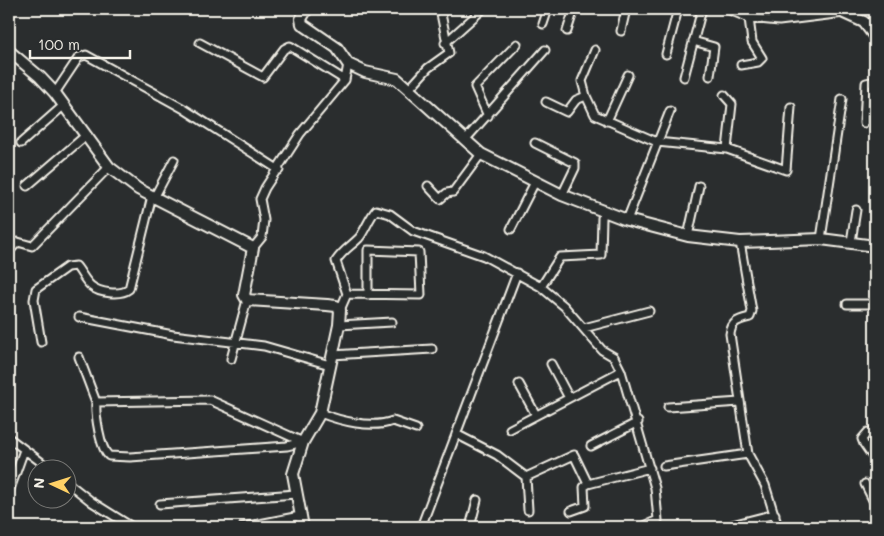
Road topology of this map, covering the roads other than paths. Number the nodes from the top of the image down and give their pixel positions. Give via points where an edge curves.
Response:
1 (307, 9) edge
2 (440, 9) edge
3 (483, 9) edge
4 (548, 9) edge
5 (574, 9) edge
6 (626, 9) edge
7 (678, 9) edge
8 (702, 9) edge
9 (727, 9) edge
10 (780, 9) edge
11 (843, 11) edge
12 (749, 18) junction
13 (779, 21) junction
14 (543, 24) dead end
15 (567, 31) dead end
16 (621, 32) dead end
17 (875, 37) edge
18 (693, 41) junction
19 (200, 43) dead end
20 (445, 44) junction
21 (517, 44) dead end
22 (545, 50) dead end
23 (595, 50) dead end
24 (666, 54) dead end
25 (10, 57) edge
26 (348, 64) junction
27 (741, 65) dead end
28 (628, 75) dead end
29 (710, 76) dead end
30 (684, 77) dead end
31 (345, 80) junction
32 (875, 81) edge
33 (409, 89) junction
34 (55, 94) junction
35 (724, 95) dead end
36 (586, 96) junction
37 (842, 99) dead end
38 (546, 102) dead end
39 (63, 106) junction
40 (791, 107) dead end
41 (670, 111) dead end
42 (488, 116) junction
43 (607, 121) junction
44 (864, 123) dead end
45 (84, 137) junction
46 (465, 140) junction
47 (657, 142) junction
48 (20, 143) dead end
49 (535, 143) dead end
50 (727, 149) junction
51 (481, 154) junction
52 (174, 160) dead end
53 (109, 167) junction
54 (278, 170) junction
55 (535, 182) junction
56 (27, 186) dead end
57 (428, 186) dead end
58 (698, 186) dead end
59 (562, 195) junction
60 (154, 196) junction
61 (604, 210) junction
62 (856, 210) dead end
63 (627, 220) junction
64 (511, 229) dead end
65 (688, 236) junction
66 (821, 239) junction
67 (740, 242) junction
68 (851, 242) junction
69 (875, 246) edge
70 (253, 248) junction
71 (9, 251) edge
72 (517, 274) junction
73 (541, 287) junction
74 (347, 294) junction
75 (368, 295) junction
76 (247, 300) junction
77 (847, 304) dead end
78 (875, 304) edge
79 (340, 310) junction
80 (649, 311) dead end
81 (79, 317) dead end
82 (392, 322) dead end
83 (339, 325) junction
84 (584, 328) junction
85 (41, 342) dead end
86 (237, 344) junction
87 (432, 350) dead end
88 (79, 356) dead end
89 (231, 359) dead end
90 (331, 360) junction
91 (551, 364) dead end
92 (622, 371) junction
93 (519, 384) dead end
94 (569, 398) junction
95 (96, 402) junction
96 (740, 402) junction
97 (668, 407) dead end
98 (320, 413) junction
99 (536, 415) junction
100 (638, 422) junction
101 (510, 428) dead end
102 (416, 429) dead end
103 (875, 432) edge
104 (456, 434) junction
105 (9, 438) edge
106 (304, 442) junction
107 (12, 446) edge
108 (591, 446) dead end
109 (24, 450) junction
110 (748, 454) junction
111 (35, 458) edge
112 (875, 460) edge
113 (664, 466) dead end
114 (650, 468) junction
115 (526, 477) junction
116 (588, 484) junction
117 (865, 484) dead end
118 (78, 491) edge
119 (9, 492) edge
120 (296, 494) junction
121 (477, 500) dead end
122 (160, 504) dead end
123 (875, 504) edge
124 (528, 510) dead end
125 (570, 511) dead end
126 (775, 514) junction
127 (300, 516) junction
128 (659, 524) edge
129 (132, 527) edge
130 (243, 527) edge
131 (303, 527) edge
132 (421, 527) edge
133 (470, 527) edge
134 (642, 527) edge
135 (724, 527) edge
136 (778, 527) edge

1 - 26 street via 301,18 302,24 337,48
2 - 20 street
3 - 20 street
4 - 14 street
5 - 15 street
6 - 16 street
7 - 24 street
8 - 18 street
9 - 12 street
10 - 13 street
11 - 13 street
11 - 17 street via 864,22
12 - 13 street
12 - 27 street via 752,42 762,58 758,62
18 - 29 street via 714,47
18 - 30 street
19 - 31 street via 263,77 284,49 290,46
20 - 33 street via 448,53 428,68
21 - 42 street via 475,87
22 - 42 street
23 - 36 street via 582,81
25 - 34 street via 40,77
26 - 31 street
26 - 33 street via 372,74 392,76
28 - 43 street
31 - 54 street via 300,134
32 - 44 street via 866,83
33 - 46 street
34 - 39 street
34 - 54 street via 79,57 86,55 184,109
35 - 50 street via 732,104
36 - 38 street via 576,100 567,112
36 - 43 street via 595,115
37 - 66 street
39 - 45 street
39 - 48 street
40 - 50 street via 786,170
41 - 47 street
42 - 46 street
43 - 47 street
45 - 53 street
45 - 56 street
46 - 51 street
47 - 50 street
47 - 63 street
49 - 59 street via 574,163 575,168
51 - 55 street
51 - 57 street via 453,192 440,199
52 - 60 street
53 - 60 street via 138,189
53 - 71 street via 32,246 18,242
54 - 70 street via 260,199 264,220 262,236
55 - 59 street
55 - 64 street
58 - 65 street
59 - 61 street
60 - 70 street
60 - 85 street via 129,290 120,294 100,290 91,286 76,266 67,267 36,289 34,300
61 - 63 street
61 - 73 street via 601,255 560,257
62 - 68 street
63 - 65 street
65 - 67 street
66 - 67 street
66 - 68 street
67 - 96 street via 752,311 750,317 737,320 730,334
68 - 69 street
70 - 76 street via 244,295
72 - 73 street
72 - 74 street via 484,256 413,230 390,214 376,210 360,237 342,251 336,261
72 - 104 street
73 - 84 street
74 - 75 street
74 - 79 street
75 - 75 street via 368,250 420,252 422,295
76 - 79 street via 327,304
76 - 86 street
77 - 78 street
79 - 83 street
80 - 84 street
81 - 86 street
82 - 83 street
83 - 90 street
84 - 92 street via 602,350 614,357
86 - 89 street
86 - 90 street via 264,346
87 - 90 street
88 - 95 street
90 - 98 street
91 - 94 street
92 - 94 street
92 - 100 street
93 - 99 street
94 - 99 street
95 - 106 street via 210,400
95 - 106 street via 98,426 105,451 110,456 150,456
96 - 97 street
96 - 110 street
98 - 102 street via 360,423 392,421
98 - 106 street
99 - 101 street
100 - 108 street
100 - 114 street
103 - 112 street via 868,432 862,439
104 - 115 street via 497,454
104 - 132 street
105 - 107 street
106 - 120 street via 293,474
107 - 109 street
109 - 111 street
109 - 119 street
110 - 113 street
110 - 126 street via 765,485
114 - 116 street
114 - 128 street
115 - 116 street via 574,455
115 - 124 street
116 - 125 street via 584,487 587,496 585,506
117 - 123 street
118 - 129 street
120 - 122 street
120 - 127 street
121 - 133 street
126 - 135 street
126 - 136 street
127 - 130 street
127 - 131 street
128 - 134 street

